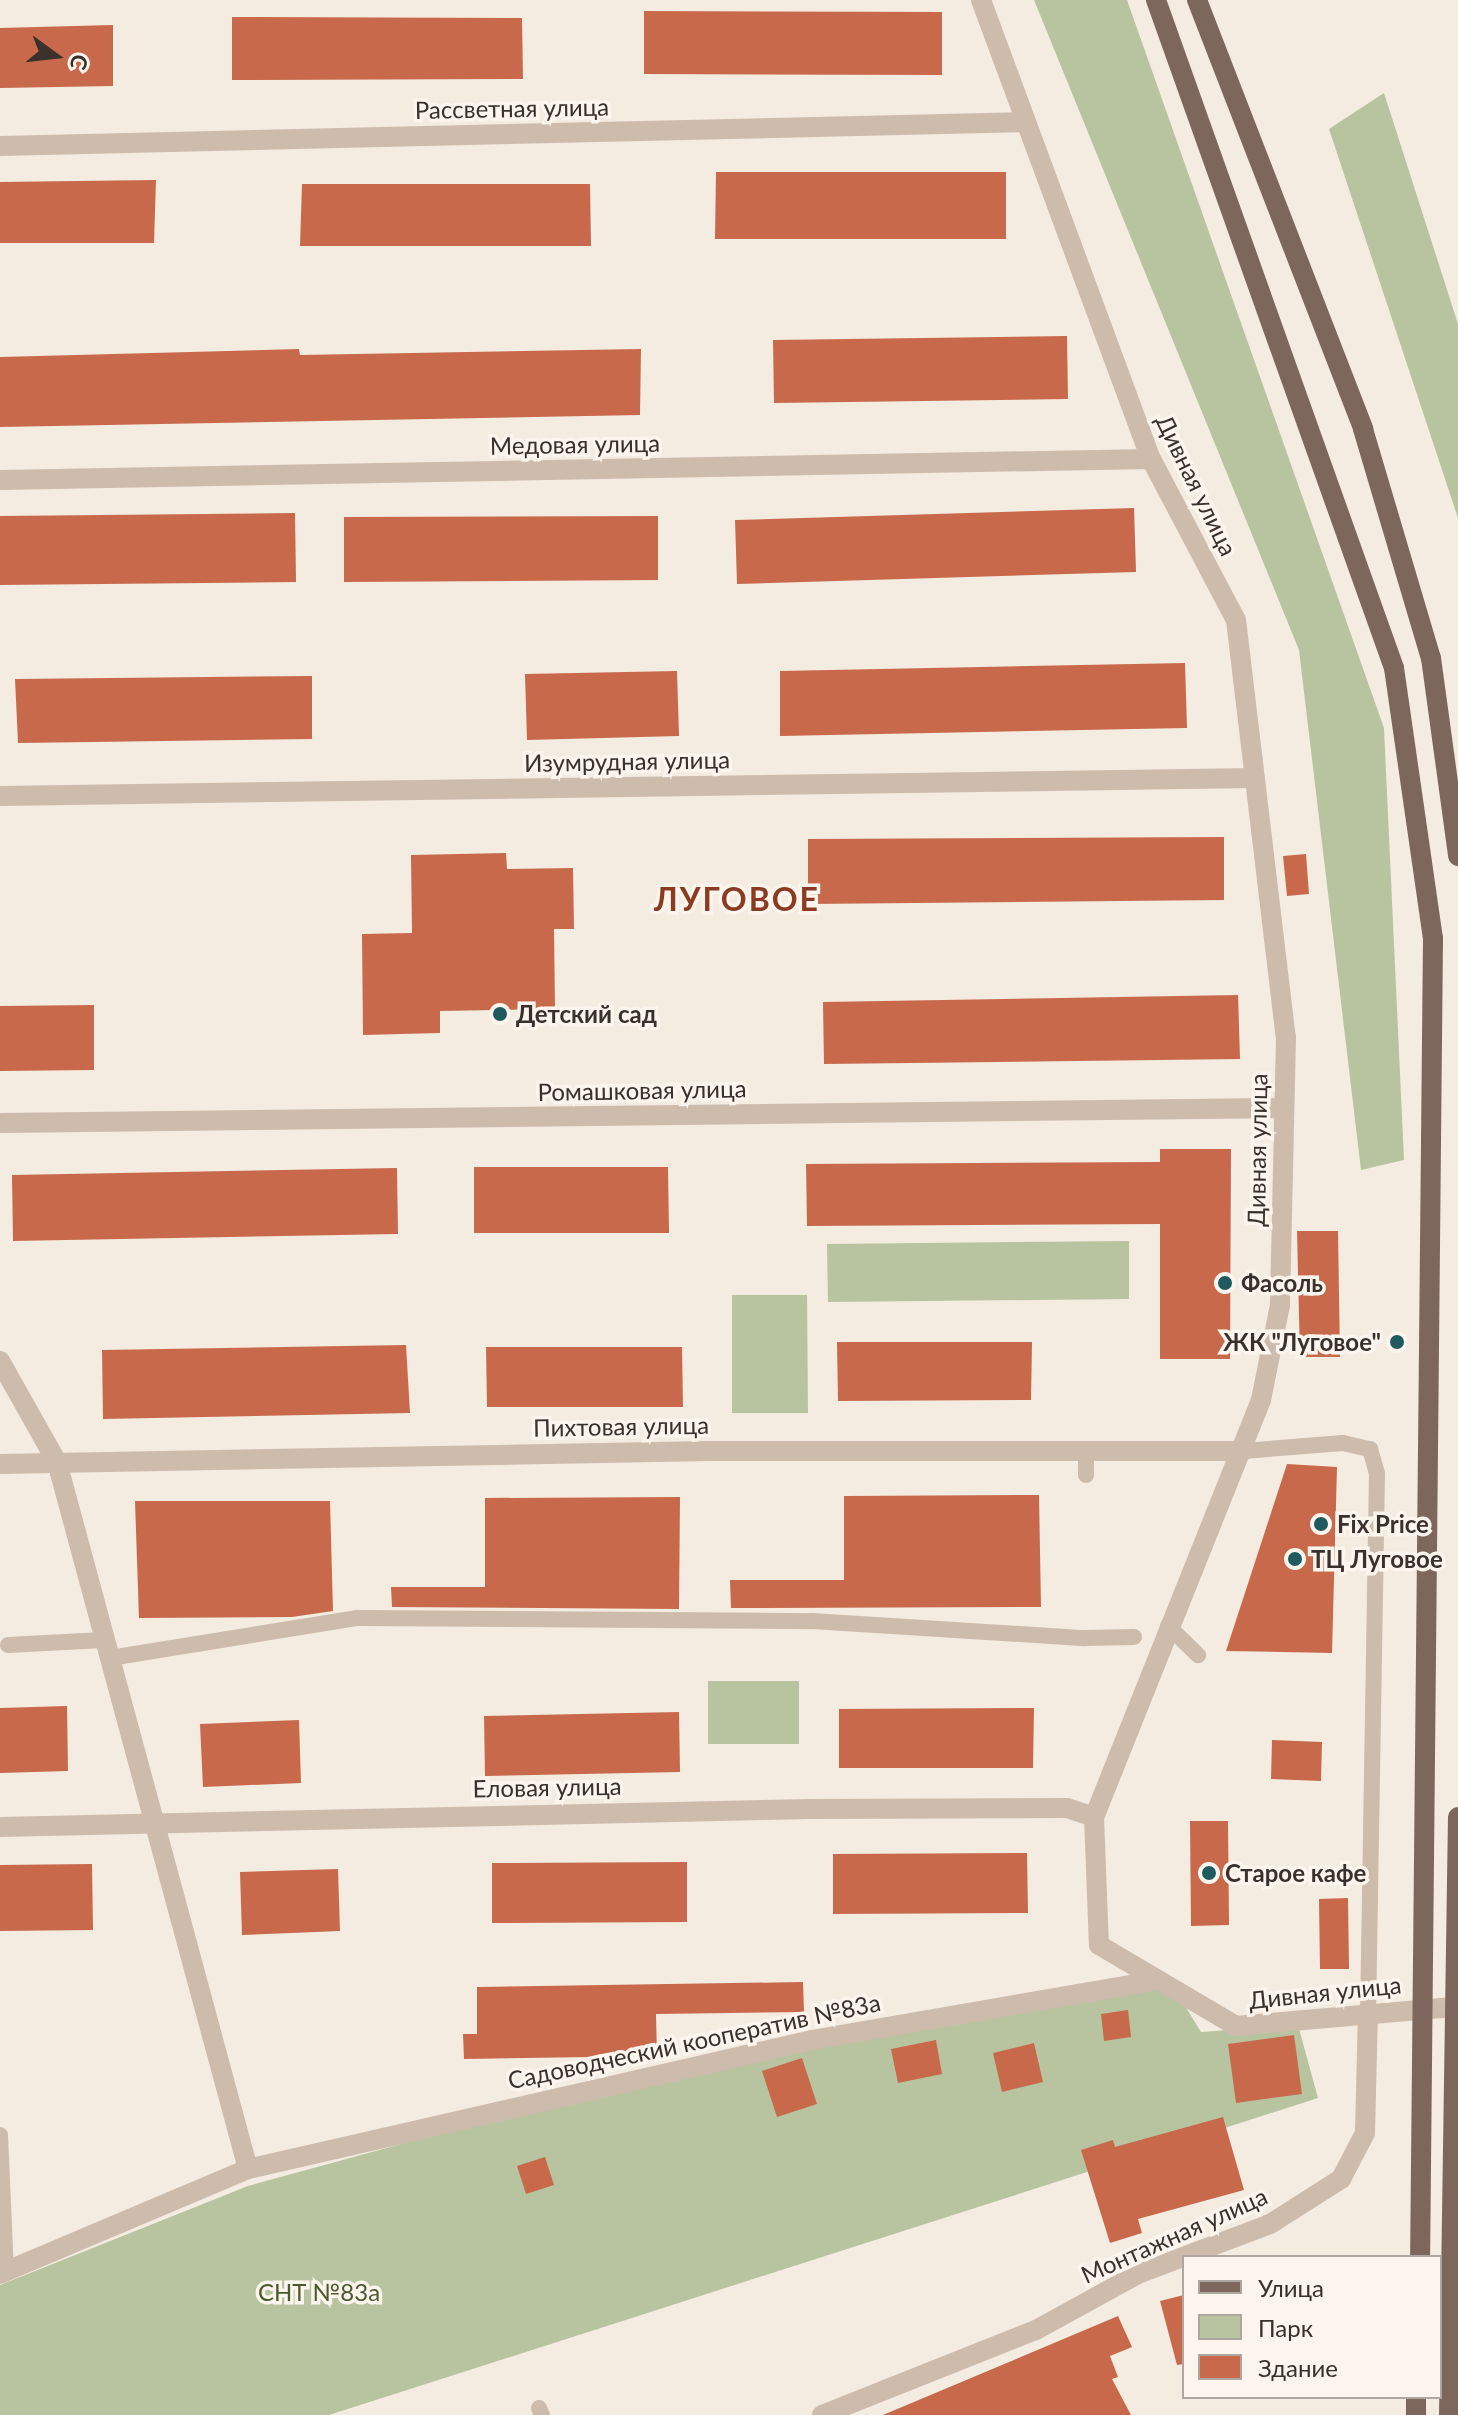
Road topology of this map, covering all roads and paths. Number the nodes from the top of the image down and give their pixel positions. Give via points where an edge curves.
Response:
1 (981, 0) edge
2 (1156, 0) edge
3 (1197, 0) edge
4 (1026, 122) junction
5 (0, 146) edge
6 (1151, 459) junction
7 (0, 480) edge
8 (1255, 778) junction
9 (0, 796) edge
10 (1458, 856) edge
11 (1284, 1108) junction
12 (0, 1123) edge
13 (0, 1361) edge
14 (1243, 1451) junction
15 (1086, 1452) junction
16 (57, 1462) junction
17 (0, 1464) edge
18 (1086, 1475) dead end
19 (1168, 1626) junction
20 (1134, 1637) dead end
21 (8, 1645) dead end
22 (107, 1649) junction
23 (1198, 1655) dead end
24 (1094, 1817) junction
25 (1458, 1817) edge
26 (155, 1824) junction
27 (0, 1827) edge
28 (1457, 1951) edge
29 (1153, 1981) junction
30 (1453, 2007) junction
31 (1422, 2008) junction
32 (1368, 2013) junction
33 (0, 2135) edge
34 (248, 2169) junction
35 (1456, 2176) edge
36 (1456, 2229) edge
37 (1188, 2255) edge
38 (1420, 2255) edge
39 (1182, 2257) edge
40 (3, 2272) edge
41 (822, 2415) edge
42 (1449, 2415) edge

1 - 4 street, Дивная улица
2 - 31 main road via 1394,668 1433,938
3 - 10 main road via 1363,429 1431,658
4 - 5 street, Рассветная улица
4 - 6 street, Дивная улица
6 - 7 street, Медовая улица
6 - 8 street, Дивная улица via 1236,620
8 - 9 street, Изумрудная улица
8 - 11 street, Дивная улица via 1286,1037
11 - 12 street, Ромашковая улица
11 - 14 street, Дивная улица via 1280,1305 1261,1400
13 - 16 street
14 - 15 street, Пихтовая улица
14 - 19 street, Дивная улица
14 - 32 lane via 1343,1443 1370,1449 1377,1473
15 - 16 street, Пихтовая улица via 709,1451
15 - 18 lane
16 - 17 street, Пихтовая улица
16 - 22 street
19 - 23 lane
19 - 24 street, Дивная улица
20 - 22 lane via 812,1621 358,1618
21 - 22 lane
22 - 26 street
24 - 26 street, Еловая улица via 1067,1808 811,1809
24 - 29 street, Дивная улица via 1099,1945
25 - 28 main road
26 - 27 street, Еловая улица
26 - 34 street
28 - 30 main road
29 - 32 street, Дивная улица via 1236,2026
29 - 34 street, Садоводческий кооператив №83а via 812,2040
30 - 31 street, Дивная улица
30 - 35 main road
31 - 32 street, Дивная улица
31 - 38 main road
32 - 37 street, Монтажная улица via 1365,2133 1341,2179 1270,2224
33 - 40 lane
34 - 40 street, Садоводческий кооператив №83а
35 - 36 main road
36 - 42 main road
39 - 41 street, Монтажная улица via 1138,2274 1036,2330

